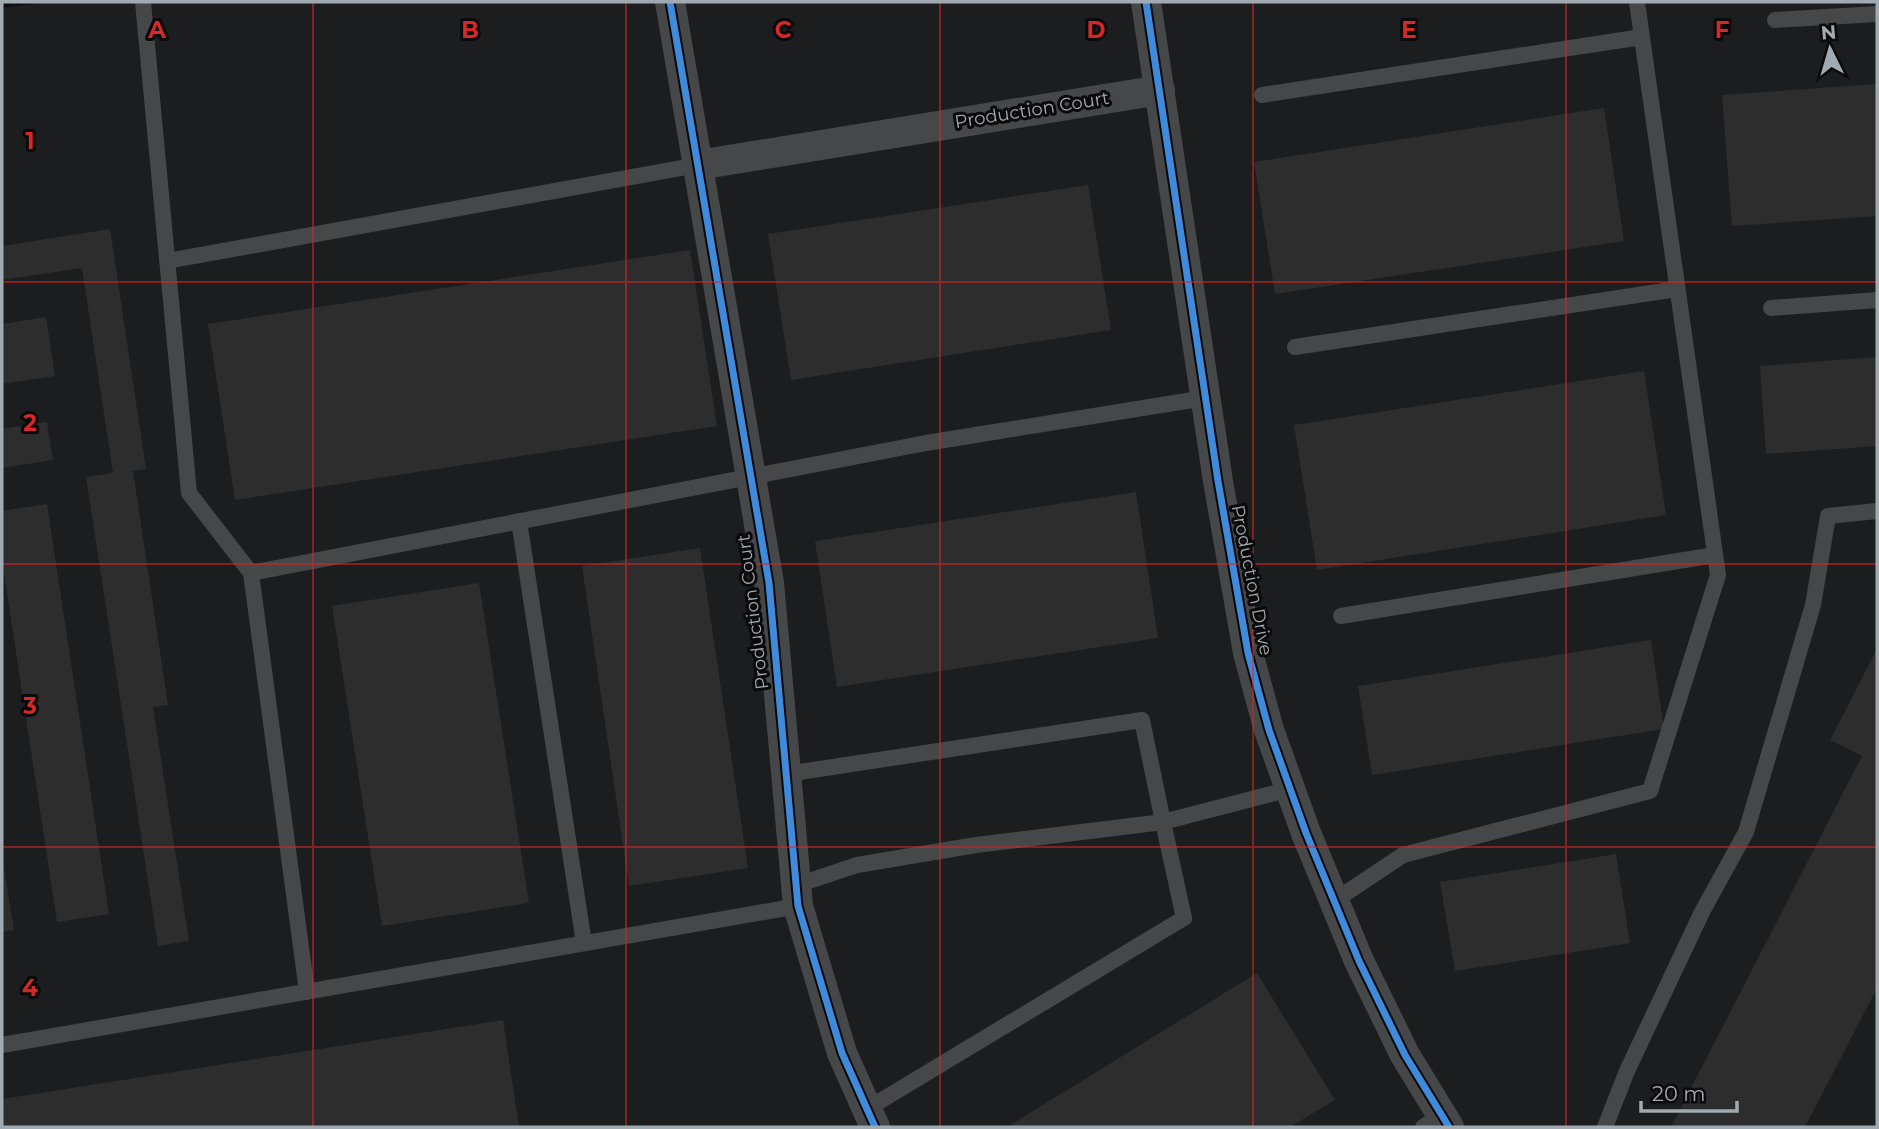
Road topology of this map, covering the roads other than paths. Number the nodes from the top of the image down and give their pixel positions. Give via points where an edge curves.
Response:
1 (143, 2) edge
2 (670, 2) edge
3 (1146, 2) edge
4 (1637, 2) edge
5 (1877, 14) edge
6 (1775, 20) dead end
7 (1642, 37) junction
8 (1160, 90) junction
9 (1262, 95) dead end
10 (698, 165) junction
11 (167, 261) junction
12 (1677, 289) junction
13 (1877, 300) edge
14 (1771, 308) dead end
15 (1295, 347) dead end
16 (1205, 398) junction
17 (751, 477) junction
18 (1877, 511) edge
19 (519, 521) junction
20 (1715, 555) junction
21 (251, 573) junction
22 (1340, 616) dead end
23 (786, 774) junction
24 (1290, 789) junction
25 (1163, 822) junction
26 (797, 896) junction
27 (1334, 901) junction
28 (584, 943) junction
29 (307, 992) junction
30 (2, 1045) edge
31 (871, 1118) edge
32 (1438, 1123) edge
33 (1605, 1127) edge

1 - 11 lane
2 - 10 street, Production Court
3 - 8 street, Production Drive
4 - 7 lane
5 - 6 lane
7 - 9 lane
7 - 12 lane
8 - 10 street, Production Court
8 - 16 street, Production Drive
10 - 11 lane
10 - 17 street, Production Court
11 - 21 lane via 189,494
12 - 15 lane
12 - 20 lane
13 - 14 lane
16 - 17 lane
16 - 24 street, Production Drive via 1248,653
17 - 19 lane
17 - 23 street, Production Court via 769,583
18 - 33 lane via 1828,516 1814,605 1746,832 1702,912
19 - 21 lane
19 - 28 lane
20 - 22 lane
20 - 27 lane via 1718,575 1650,791 1403,855
21 - 29 lane
23 - 25 lane via 1142,720
23 - 26 street, Production Court
24 - 25 lane
24 - 27 street, Production Drive
25 - 26 lane via 857,865
25 - 31 lane via 1184,918
26 - 28 lane
26 - 31 street, Production Court via 842,1053
27 - 32 street, Production Drive
28 - 29 lane
29 - 30 lane

